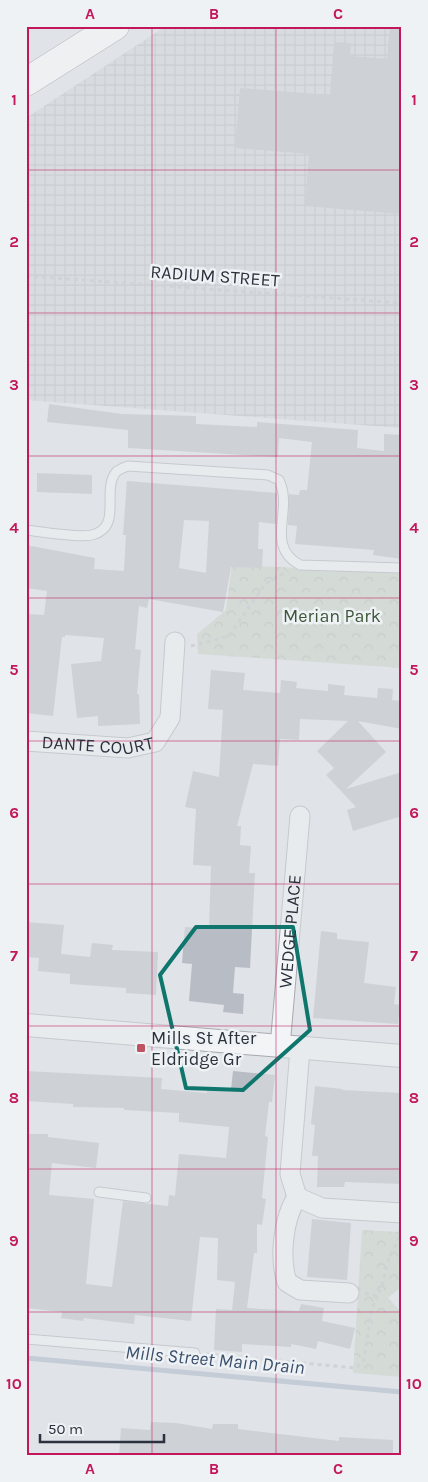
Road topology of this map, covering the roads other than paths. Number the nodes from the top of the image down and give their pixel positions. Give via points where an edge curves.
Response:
1 (92, 26) edge
2 (114, 26) edge
3 (26, 74) edge
4 (26, 82) edge
5 (26, 530) edge
6 (402, 568) edge
7 (175, 646) road end
8 (26, 741) edge
9 (300, 816) dead end
10 (26, 1025) edge
11 (290, 1048) junction
12 (402, 1056) edge
13 (99, 1192) dead end
14 (297, 1197) junction
15 (146, 1198) dead end
16 (402, 1213) edge
17 (350, 1293) road end
18 (26, 1339) edge
19 (195, 1353) road end

1 - 3 highway
2 - 4 highway
5 - 6 lane via 90,536 102,532 109,522 112,481 118,471 128,466 268,475 279,480 284,491 281,547 288,558 300,565
7 - 8 street, DANTE COURT via 170,718 155,742 128,748
9 - 11 street, WEDGE PLACE
10 - 11 street
11 - 12 street
11 - 14 street, WEDGE PLACE via 290,1174
13 - 15 lane
14 - 16 street via 322,1208
14 - 17 street via 286,1229 282,1270 286,1282 300,1290
18 - 19 lane

